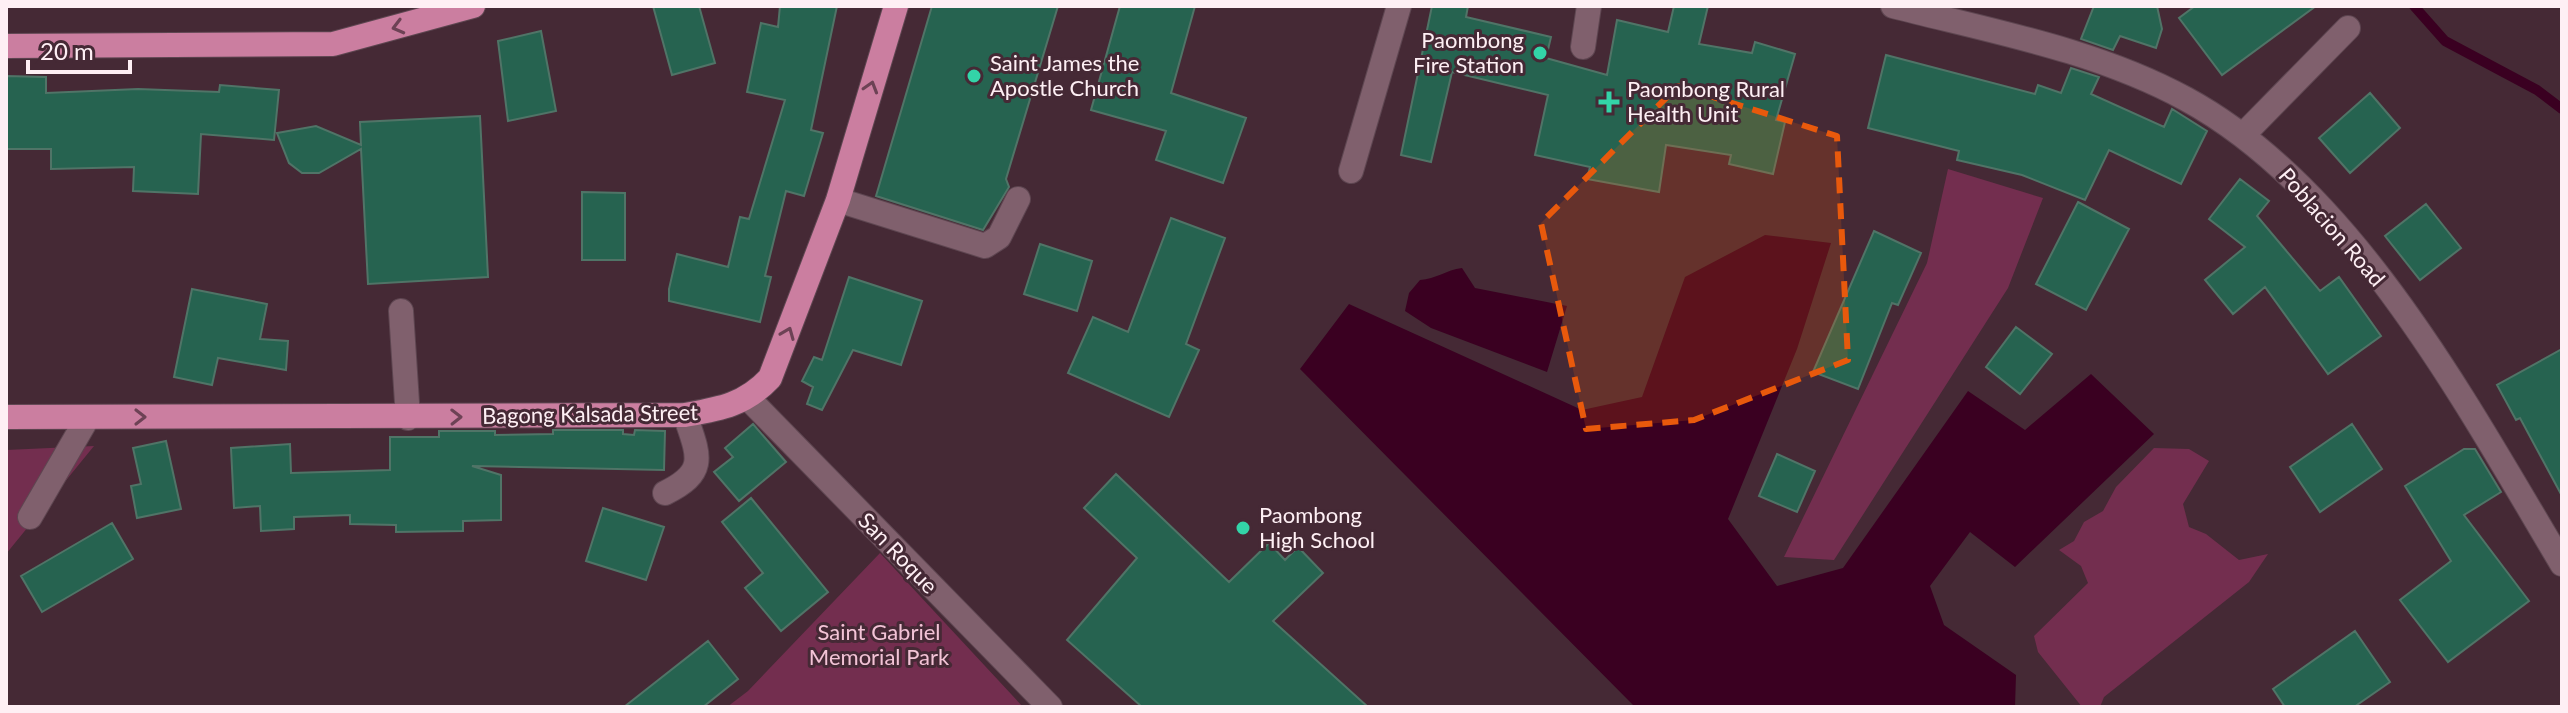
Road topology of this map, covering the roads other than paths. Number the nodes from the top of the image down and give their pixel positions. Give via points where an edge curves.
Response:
1 (473, 6) edge
2 (896, 6) edge
3 (1399, 6) edge
4 (1589, 6) edge
5 (1893, 6) edge
6 (2348, 28) dead end
7 (6, 46) edge
8 (1583, 47) dead end
9 (2244, 134) junction
10 (1351, 171) dead end
11 (1018, 199) dead end
12 (838, 200) junction
13 (401, 311) dead end
14 (748, 398) junction
15 (685, 415) junction
16 (6, 417) edge
17 (88, 417) junction
18 (408, 418) junction
19 (665, 493) dead end
20 (30, 517) dead end
21 (2562, 564) edge
22 (1050, 707) edge

1 -> 7 main road via 333,44
12 -> 2 main road
3 - 10 street
4 - 8 street
5 - 9 street, Poblacion Road via 2075,52 2185,99
6 - 9 street
9 - 21 street, Poblacion Road via 2309,193 2404,312 2455,384
11 - 12 street via 999,237 985,246
14 -> 12 main road via 770,378
13 - 18 street
14 - 15 main road, Bagong Kalsada Street via 731,407
14 - 22 street, San Roque
18 -> 15 main road, Bagong Kalsada Street
15 - 19 street via 698,462 693,474
16 - 17 main road, Bagong Kalsada Street
17 -> 18 main road, Bagong Kalsada Street
17 - 20 street

